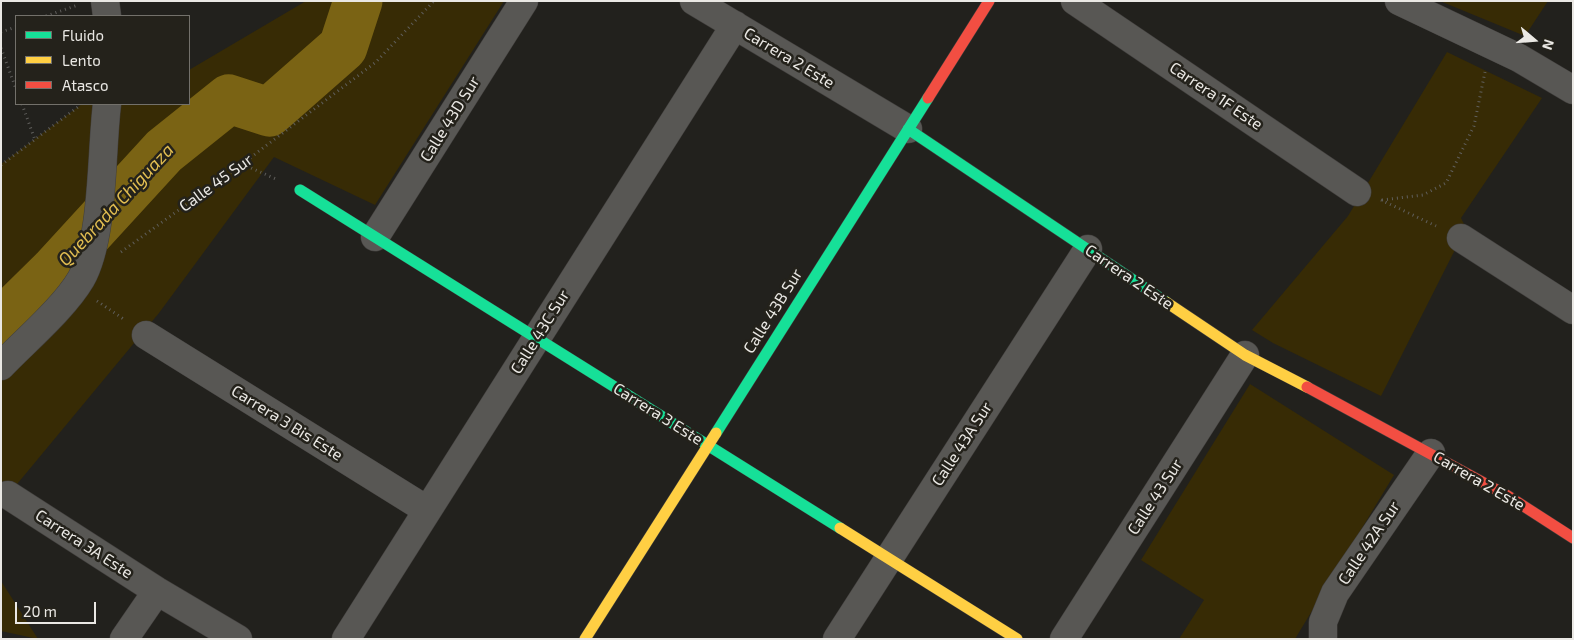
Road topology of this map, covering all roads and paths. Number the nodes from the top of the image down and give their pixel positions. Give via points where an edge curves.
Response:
1 (434, 1) edge
2 (524, 1) edge
3 (694, 1) edge
4 (989, 1) edge
5 (1075, 1) edge
6 (1399, 1) edge
7 (93, 3) edge
8 (50, 15) edge
9 (107, 15) edge
10 (735, 25) junction
11 (15, 27) edge
12 (1, 32) edge
13 (1489, 44) junction
14 (1, 48) edge
15 (15, 86) edge
16 (1573, 90) edge
17 (22, 105) edge
18 (81, 105) edge
19 (107, 105) edge
20 (908, 129) junction
21 (35, 140) junction
22 (242, 164) junction
23 (1, 165) edge
24 (300, 190) joint
25 (1369, 196) junction
26 (375, 237) junction
27 (1461, 238) joint
28 (1088, 249) junction
29 (118, 253) dead end
30 (78, 284) junction
31 (1573, 310) edge
32 (146, 335) joint
33 (536, 338) junction
34 (1245, 355) junction
35 (1, 366) edge
36 (708, 445) junction
37 (1431, 453) junction
38 (8, 495) dead end
39 (427, 510) junction
40 (1573, 538) edge
41 (888, 558) junction
42 (157, 591) junction
43 (124, 639) edge
44 (238, 639) edge
45 (346, 639) edge
46 (585, 639) edge
47 (837, 639) edge
48 (1017, 639) edge
49 (1064, 639) edge
50 (1323, 639) edge

1 - 22 path, Calle 45 Sur via 376,62
2 - 26 street, Calle 43D Sur
3 - 10 street, Carrera 2 Este
4 - 20 street, Calle 43B Sur
5 - 25 street, Carrera 1F Este
6 - 13 street
7 - 8 path
7 - 9 street
10 - 20 street, Carrera 2 Este
10 - 33 street, Calle 43C Sur
11 - 12 path
13 - 16 street
13 - 25 path via 1474,126 1446,183 1423,195
14 - 15 path
17 - 21 path
18 - 21 path
19 - 30 street via 95,235 87,267
20 - 28 street, Carrera 2 Este
20 - 36 street, Calle 43B Sur
21 - 23 path
22 - 24 path
22 - 29 path, Calle 45 Sur
24 - 26 street, Carrera 3 Este
25 - 27 path
26 - 33 street, Carrera 3 Este
27 - 31 street
28 - 34 street, Carrera 2 Este
28 - 41 street, Calle 43A Sur
30 - 32 path
30 - 35 street
32 - 39 street, Carrera 3 Bis Este
33 - 36 street, Carrera 3 Este
33 - 39 street, Calle 43C Sur
34 - 37 street, Carrera 2 Este
34 - 49 street, Calle 43 Sur
36 - 41 street, Carrera 3 Este
36 - 46 street, Calle 43B Sur
37 - 40 street, Carrera 2 Este via 1508,496
37 - 50 street, Calle 42A Sur via 1335,594 1323,622
38 - 42 street, Carrera 3A Este
39 - 45 street, Calle 43C Sur
41 - 47 street, Calle 43A Sur
41 - 48 street, Carrera 3 Este
42 - 43 street
42 - 44 street, Carrera 3A Este

